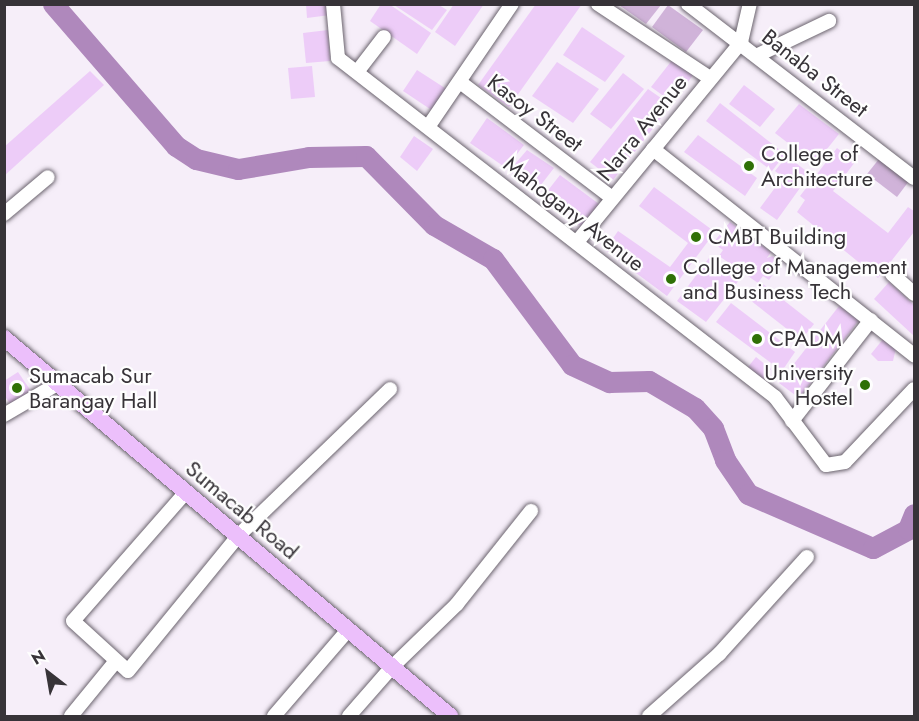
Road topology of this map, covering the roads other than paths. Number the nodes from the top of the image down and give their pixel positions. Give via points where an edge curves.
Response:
1 (512, 4) edge
2 (598, 4) edge
3 (688, 4) edge
4 (750, 4) edge
5 (333, 6) edge
6 (829, 21) dead end
7 (384, 37) dead end
8 (741, 42) junction
9 (758, 55) junction
10 (357, 72) junction
11 (710, 78) junction
12 (460, 82) junction
13 (428, 127) junction
14 (653, 149) junction
15 (913, 173) edge
16 (48, 177) dead end
17 (612, 198) junction
18 (4, 214) edge
19 (577, 242) junction
20 (892, 274) dead end
21 (915, 294) edge
22 (872, 320) junction
23 (4, 338) edge
24 (915, 355) edge
25 (57, 384) junction
26 (390, 389) dead end
27 (915, 389) edge
28 (4, 415) edge
29 (792, 421) junction
30 (186, 492) junction
31 (531, 511) dead end
32 (239, 535) junction
33 (807, 557) dead end
34 (347, 631) junction
35 (116, 661) junction
36 (391, 668) junction
37 (71, 717) edge
38 (274, 717) edge
39 (349, 717) edge
40 (450, 717) edge
41 (650, 717) edge

1 - 12 street
2 - 11 street
3 - 8 street, Banaba Street
4 - 8 street
5 - 10 street, Mahogany Avenue via 338,58
6 - 9 street
7 - 10 street
8 - 9 street, Banaba Street
8 - 11 street, Narra Avenue
9 - 15 street, Banaba Street
10 - 13 street, Mahogany Avenue
11 - 14 street, Narra Avenue
12 - 13 street
12 - 17 street, Kasoy Street
13 - 19 street, Mahogany Avenue
14 - 17 street, Narra Avenue
14 - 22 street
16 - 18 street
17 - 19 street, Narra Avenue
19 - 29 street, Mahogany Avenue via 775,397
20 - 21 street
22 - 24 street
22 - 29 street
23 - 25 main road, Sumacab Road
25 - 28 street
25 - 30 main road, Sumacab Road
26 - 32 street
27 - 29 street, Mahogany Avenue via 845,462 837,465 826,465 819,459
30 - 32 main road, Sumacab Road
30 - 35 street via 73,621
31 - 36 street via 457,604
32 - 34 main road, Sumacab Road
32 - 35 street via 128,670
33 - 41 street via 719,654
34 - 36 main road, Sumacab Road
34 - 38 street
35 - 37 street
36 - 39 street
36 - 40 main road, Sumacab Road

